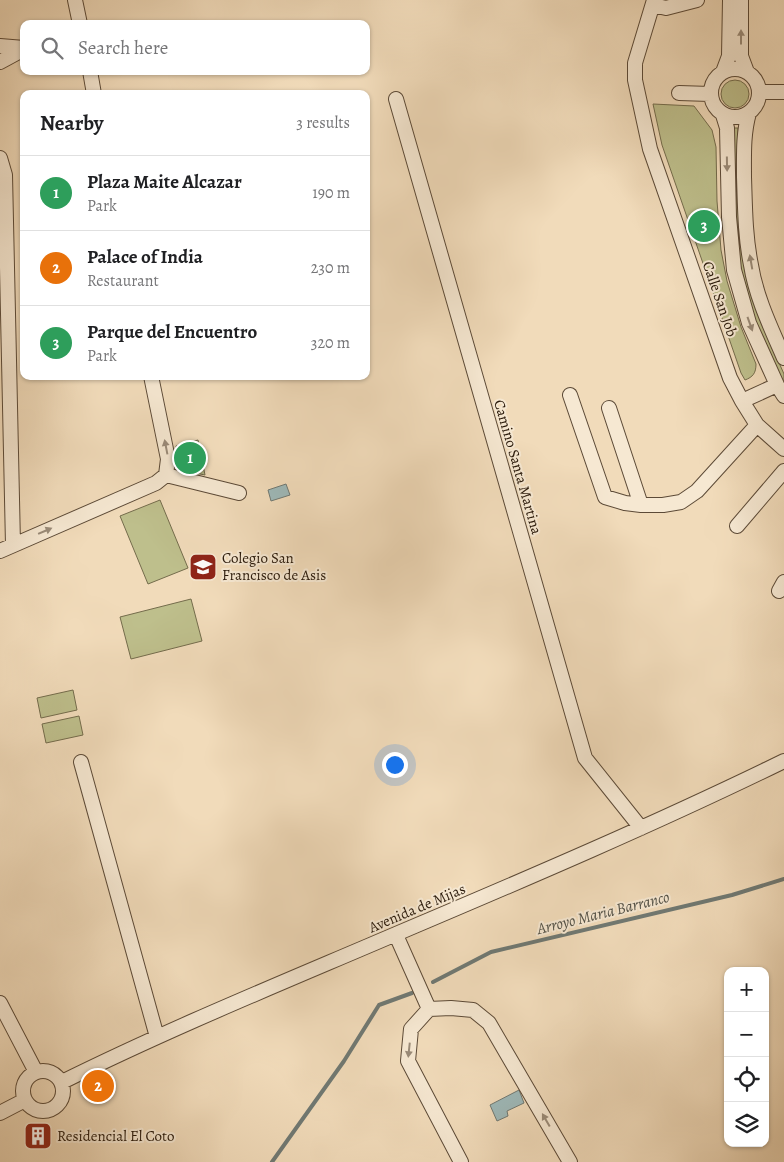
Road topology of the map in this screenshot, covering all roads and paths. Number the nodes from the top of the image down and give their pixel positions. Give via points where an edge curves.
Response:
1 (74, 0) edge
2 (698, 0) edge
3 (730, 0) edge
4 (741, 0) edge
5 (653, 2) edge
6 (79, 20) edge
7 (0, 46) edge
8 (20, 48) edge
9 (20, 50) edge
10 (0, 62) edge
11 (723, 72) junction
12 (747, 72) junction
13 (91, 75) edge
14 (93, 90) edge
15 (759, 92) junction
16 (784, 92) edge
17 (679, 94) dead end
18 (710, 94) junction
19 (396, 98) dead end
20 (749, 113) junction
21 (723, 115) junction
22 (0, 158) edge
23 (784, 358) edge
24 (152, 380) edge
25 (780, 390) edge
26 (570, 395) dead end
27 (742, 401) junction
28 (610, 408) dead end
29 (757, 425) junction
30 (784, 450) edge
31 (784, 471) edge
32 (166, 475) junction
33 (239, 493) dead end
34 (642, 505) junction
35 (737, 526) dead end
36 (14, 545) junction
37 (0, 551) edge
38 (784, 761) edge
39 (81, 762) dead end
40 (642, 828) junction
41 (396, 934) junction
42 (0, 1003) edge
43 (429, 1009) junction
44 (156, 1037) junction
45 (36, 1072) junction
46 (62, 1082) junction
47 (25, 1100) junction
48 (0, 1113) edge
49 (462, 1162) edge
50 (570, 1162) edge

1 - 6 street
2 - 5 street via 666,8
3 - 11 street via 729,56
12 -> 4 street via 741,56
5 - 27 street, Calle San Job via 635,63 635,80 650,149 730,378
7 - 8 street
9 - 10 street
11 - 12 street via 732,69
11 - 18 street via 714,80
12 - 15 street via 756,81
13 - 14 street
15 - 16 street
15 - 20 street via 757,104
17 - 18 street
18 - 21 street via 714,106
19 - 40 street, Camino Santa Martina via 585,758
20 - 21 street via 737,118
23 -> 20 street via 766,318 751,265 745,215 744,150 744,129
21 -> 25 street via 727,128 728,217 734,270 749,323
22 - 36 street via 5,175
32 -> 24 street via 168,459
25 - 27 street
26 - 34 street via 605,497
27 - 29 street, Calle San Job
28 - 34 street
29 - 30 street, Calle San Job
29 - 34 street via 697,491 681,502
31 - 35 street
32 - 33 street
36 -> 32 street via 156,483
36 - 37 street
38 - 40 street, Avenida de Mijas
39 - 44 street
40 - 41 street, Avenida de Mijas
41 - 43 street
41 - 44 street, Avenida de Mijas
42 - 45 street
43 -> 49 street via 411,1029 408,1061
50 -> 43 street via 489,1023 473,1010
44 - 46 street, Avenida de Mijas
45 - 46 street via 47,1070
45 - 47 street via 24,1084
46 - 47 street via 63,1096 54,1108 46,1111 35,1109
47 - 48 street

